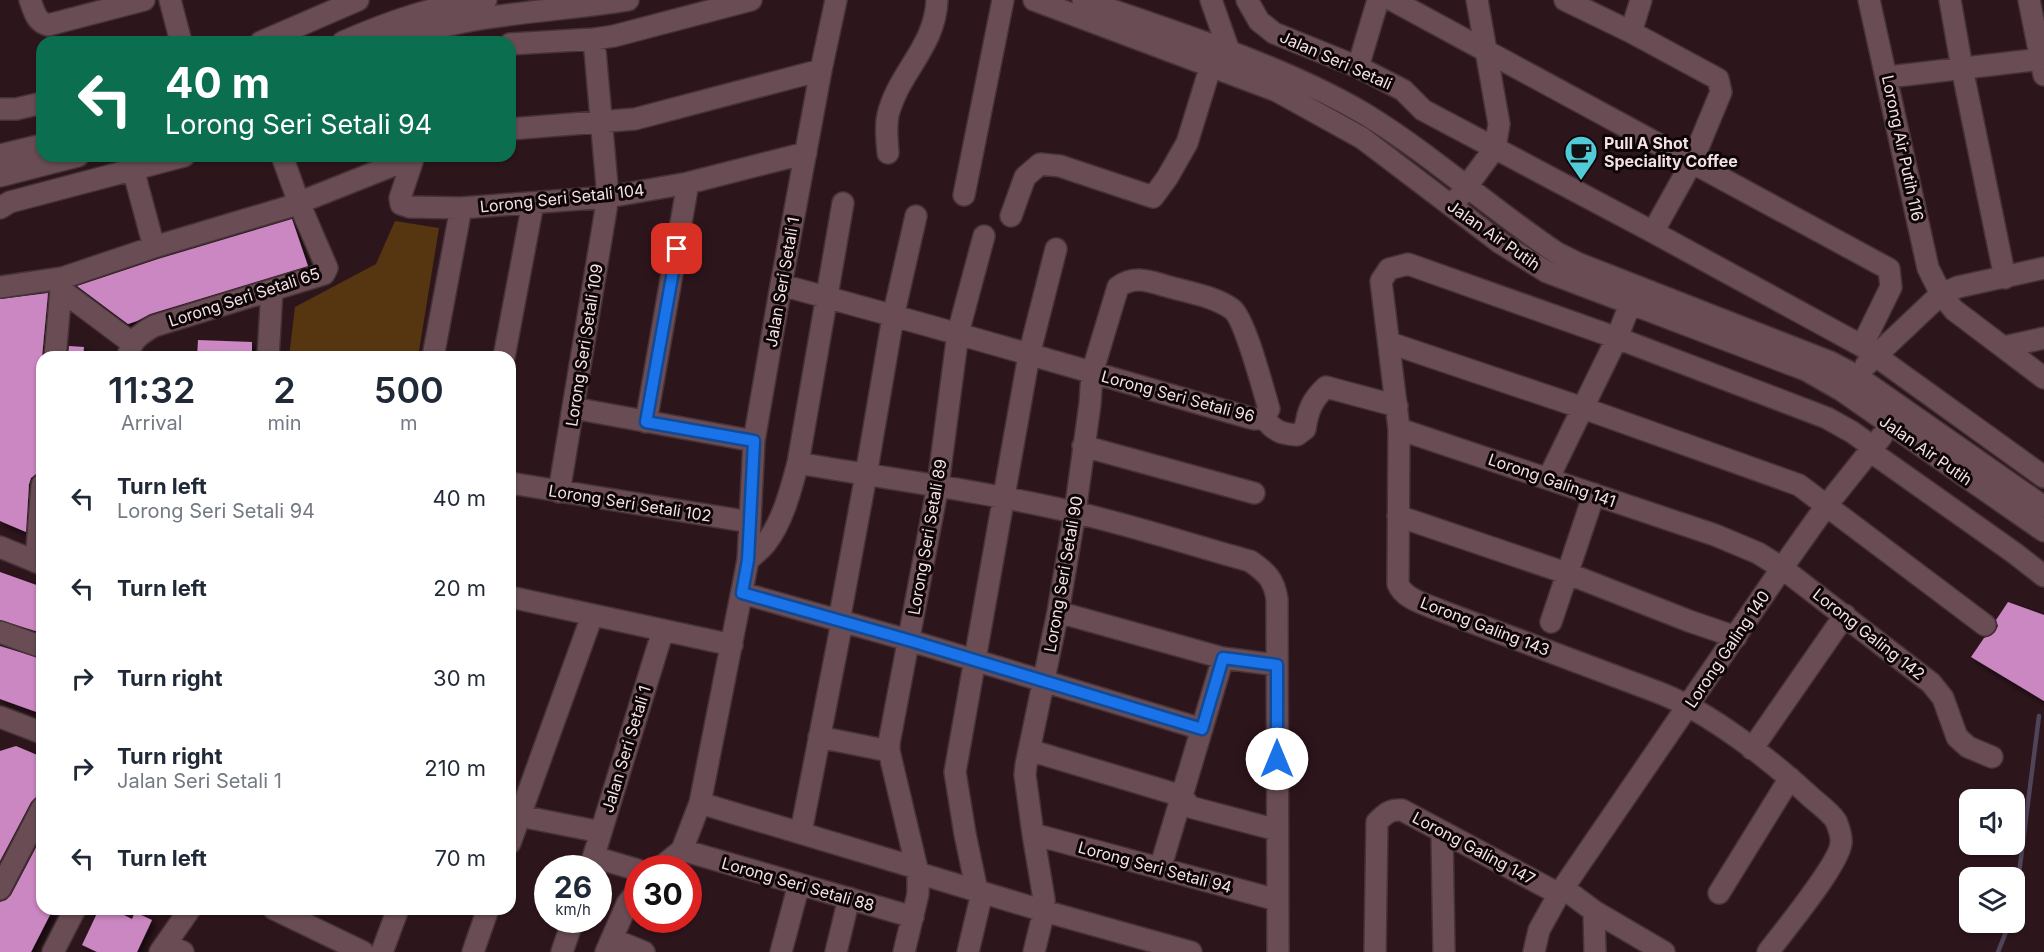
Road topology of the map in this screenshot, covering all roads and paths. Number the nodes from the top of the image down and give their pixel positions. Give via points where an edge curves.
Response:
1 (30, 0) edge
2 (144, 0) edge
3 (170, 0) edge
4 (358, 0) edge
5 (486, 0) edge
6 (628, 0) edge
7 (751, 0) edge
8 (937, 0) edge
9 (1003, 0) edge
10 (1034, 0) edge
11 (1083, 0) edge
12 (1212, 0) edge
13 (1248, 0) edge
14 (1378, 0) edge
15 (1392, 0) edge
16 (1477, 0) edge
17 (1567, 0) edge
18 (1641, 0) edge
19 (1869, 0) edge
20 (1950, 0) edge
21 (2029, 0) edge
22 (833, 2) edge
23 (444, 19) edge
24 (1631, 32) junction
25 (179, 36) edge
26 (275, 36) edge
27 (359, 36) edge
28 (407, 36) edge
29 (594, 39) junction
30 (516, 44) edge
31 (1229, 51) junction
32 (1488, 52) junction
33 (1210, 65) junction
34 (1358, 67) junction
35 (2043, 67) edge
36 (1962, 68) junction
37 (821, 70) junction
38 (1888, 77) junction
39 (36, 105) edge
40 (0, 108) edge
41 (602, 123) junction
42 (516, 129) edge
43 (34, 146) edge
44 (0, 148) edge
45 (806, 153) junction
46 (888, 153) dead end
47 (1492, 153) junction
48 (0, 154) edge
49 (55, 162) edge
50 (160, 162) edge
51 (284, 162) edge
52 (402, 162) edge
53 (412, 162) edge
54 (1692, 162) junction
55 (1436, 164) junction
56 (133, 169) junction
57 (0, 176) edge
58 (688, 183) junction
59 (1467, 187) junction
60 (964, 195) dead end
61 (608, 197) junction
62 (299, 203) junction
63 (533, 203) junction
64 (843, 203) dead end
65 (1450, 206) junction
66 (0, 208) edge
67 (461, 208) junction
68 (1498, 211) junction
69 (916, 216) dead end
70 (1011, 216) dead end
71 (1653, 232) junction
72 (984, 236) dead end
73 (154, 247) junction
74 (1056, 249) dead end
75 (2044, 268) edge
76 (2005, 278) junction
77 (61, 284) junction
78 (781, 285) junction
79 (0, 287) edge
80 (272, 290) junction
81 (1941, 294) junction
82 (827, 297) junction
83 (1630, 304) junction
84 (893, 317) junction
85 (958, 333) junction
86 (1617, 338) junction
87 (2044, 338) edge
88 (1390, 343) junction
89 (2004, 347) junction
90 (130, 350) edge
91 (1869, 350) junction
92 (55, 351) edge
93 (268, 351) edge
94 (435, 351) edge
95 (505, 351) edge
96 (1029, 355) junction
97 (1092, 373) junction
98 (2044, 378) edge
99 (1848, 383) junction
100 (1397, 406) junction
101 (573, 408) junction
102 (1583, 408) junction
103 (1264, 418) junction
104 (1897, 418) junction
105 (646, 422) junction
106 (1399, 429) junction
107 (754, 441) junction
108 (1083, 446) junction
109 (1872, 449) junction
110 (798, 463) junction
111 (866, 475) junction
112 (2044, 477) edge
113 (1548, 479) junction
114 (516, 484) edge
115 (938, 485) junction
116 (559, 492) junction
117 (1254, 494) dead end
118 (1594, 494) junction
119 (1005, 498) junction
120 (1826, 506) junction
121 (1075, 512) junction
122 (1398, 516) junction
123 (2041, 521) edge
124 (750, 522) junction
125 (0, 547) edge
126 (2013, 552) junction
127 (748, 560) junction
128 (36, 562) edge
129 (1782, 568) junction
130 (2038, 572) edge
131 (1569, 574) junction
132 (2044, 589) edge
133 (742, 593) junction
134 (516, 599) edge
135 (1058, 612) junction
136 (1845, 615) junction
137 (592, 616) junction
138 (840, 621) junction
139 (1551, 622) dead end
140 (1985, 625) dead end
141 (663, 630) junction
142 (0, 632) edge
143 (1736, 637) junction
144 (908, 640) junction
145 (36, 645) edge
146 (732, 645) junction
147 (1223, 658) junction
148 (975, 661) junction
149 (1277, 665) junction
150 (1042, 681) junction
151 (1688, 706) junction
152 (0, 718) edge
153 (1202, 729) junction
154 (36, 731) edge
155 (819, 737) junction
156 (1752, 748) junction
157 (1029, 750) junction
158 (890, 751) junction
159 (1992, 758) dead end
160 (1790, 778) junction
161 (1182, 796) junction
162 (700, 803) junction
163 (516, 813) edge
164 (516, 816) edge
165 (36, 820) edge
166 (1277, 830) junction
167 (601, 832) junction
168 (801, 832) junction
169 (1442, 833) junction
170 (1033, 834) junction
171 (682, 850) junction
172 (594, 855) edge
173 (676, 855) edge
174 (1160, 869) junction
175 (918, 870) junction
176 (799, 884) junction
177 (0, 889) edge
178 (1561, 891) junction
179 (980, 892) junction
180 (1719, 892) dead end
181 (849, 898) junction
182 (1277, 900) junction
183 (624, 911) edge
184 (1044, 911) junction
185 (1594, 911) junction
186 (72, 915) edge
187 (187, 915) edge
188 (286, 915) edge
189 (396, 915) edge
190 (486, 915) edge
191 (913, 917) junction
192 (569, 933) edge
193 (609, 946) edge
194 (170, 949) edge
195 (53, 952) edge
196 (363, 952) edge
197 (382, 952) edge
198 (473, 952) edge
199 (562, 952) edge
200 (644, 952) edge
201 (781, 952) edge
202 (836, 952) edge
203 (904, 952) edge
204 (968, 952) edge
205 (1034, 952) edge
206 (1191, 952) edge
207 (1278, 952) edge
208 (1375, 952) edge
209 (1444, 952) edge
210 (1534, 952) edge
211 (1595, 952) edge
212 (1664, 952) edge
213 (1768, 952) edge

1 - 2 street via 37,18 48,25
3 - 25 street
4 - 26 street
5 - 23 street
6 - 23 street via 476,20
7 - 29 street
8 - 46 street via 929,37 901,81 888,112
9 - 60 street
10 - 33 street, Jalan Air Putih
11 - 31 street, Jalan Air Putih
12 - 31 street
13 - 34 street, Jalan Seri Setali via 1259,21 1275,33
14 - 34 street
15 - 32 street
16 - 32 street
17 - 24 street
18 - 24 street
19 - 38 street, Lorong Air Putih 116
20 - 36 street
21 - 35 street
22 - 37 street, Jalan Seri Setali 1
23 - 27 street via 395,22
23 - 28 street
24 - 54 street via 1718,79 1721,92
29 - 30 street
29 - 41 street, Lorong Seri Setali 109
31 - 55 street, Jalan Air Putih via 1327,94 1398,135
32 - 47 street via 1499,124
32 - 54 street
33 - 65 street, Jalan Air Putih via 1278,91 1325,116 1362,138
33 - 70 street via 1187,143 1153,197 1060,166 1040,164 1025,177
34 - 47 street, Jalan Seri Setali via 1403,90 1423,110
35 - 36 street
36 - 38 street
36 - 76 street
37 - 41 street via 635,119
37 - 45 street, Jalan Seri Setali 1
38 - 81 street, Lorong Air Putih 116 via 1929,268
39 - 40 street via 16,110
41 - 42 street
41 - 61 street, Lorong Seri Setali 109
43 - 44 street
43 - 48 street
45 - 58 street, Lorong Seri Setali 104
45 - 78 street, Jalan Seri Setali 1
47 - 55 street via 1469,165
47 - 59 street
47 - 68 street via 1490,180
47 - 71 street, Jalan Seri Setali
49 - 57 street
50 - 56 street
51 - 62 street, Lorong Seri Setali 65
52 - 62 street
53 - 67 street, Lorong Seri Setali 104 via 401,204
54 - 71 street
54 - 91 street via 1889,269 1891,287
55 - 59 street, Jalan Air Putih
56 - 66 street
56 - 73 street
58 - 61 street, Lorong Seri Setali 104
58 - 105 street
59 - 65 street
59 - 68 street, Jalan Air Putih
61 - 63 street, Lorong Seri Setali 104
61 - 101 street, Lorong Seri Setali 109
62 - 73 street
62 - 80 street, Lorong Seri Setali 65 via 326,272
63 - 67 street, Lorong Seri Setali 104
63 - 95 street
64 - 82 street
65 - 83 street, Jalan Air Putih via 1547,272
67 - 94 street
68 - 99 street, Jalan Air Putih via 1577,263 1811,353
69 - 84 street
71 - 91 street, Jalan Seri Setali
72 - 85 street, Lorong Seri Setali 89
73 - 77 street
74 - 96 street
75 - 76 street
76 - 81 street
77 - 79 street
77 - 90 street
77 - 92 street
78 - 82 street, Lorong Seri Setali 96
78 - 107 street, Jalan Seri Setali 1
80 - 90 street, Lorong Seri Setali 65 via 154,326 139,334
80 - 93 street
81 - 89 street, Lorong Air Putih 116 via 1954,310
81 - 91 street
82 - 84 street, Lorong Seri Setali 96
82 - 110 street
83 - 86 street
83 - 99 street, Jalan Air Putih
84 - 85 street, Lorong Seri Setali 96
84 - 111 street
85 - 96 street, Lorong Seri Setali 96
85 - 115 street, Lorong Seri Setali 89
86 - 88 street via 1408,264 1389,269 1381,281
86 - 102 street
86 - 109 street via 1827,418
87 - 89 street
88 - 100 street
88 - 102 street
89 - 98 street, Lorong Air Putih 116
91 - 99 street
91 - 112 street, Jalan Seri Setali
96 - 97 street, Lorong Seri Setali 96
96 - 119 street
97 - 103 street, Lorong Seri Setali 96
97 - 103 street, Lorong Seri Setali 90 via 1118,287 1142,279 1216,300 1231,309 1241,322 1269,409
97 - 108 street, Lorong Seri Setali 90
99 - 104 street, Jalan Air Putih
100 - 103 street via 1326,387 1308,410 1305,429 1297,435 1272,429
100 - 106 street
101 - 105 street
101 - 116 street, Lorong Seri Setali 109
102 - 113 street
102 - 120 street via 1799,485
104 - 109 street, Lorong Galing 140
104 - 123 street, Jalan Air Putih
105 - 107 street
106 - 113 street, Lorong Galing 141
106 - 122 street, Lorong Galing 143
107 - 124 street, Jalan Seri Setali 1
108 - 117 street
108 - 121 street, Lorong Seri Setali 90
109 - 120 street, Lorong Galing 140
109 - 126 street
110 - 111 street
110 - 127 street via 775,528
111 - 115 street
111 - 138 street
113 - 118 street, Lorong Galing 141
114 - 116 street, Lorong Seri Setali 102
115 - 119 street
115 - 144 street, Lorong Seri Setali 89
116 - 124 street, Lorong Seri Setali 102
118 - 129 street, Lorong Galing 141 via 1742,546
118 - 131 street
119 - 121 street
119 - 148 street
120 - 129 street, Lorong Galing 140
120 - 140 street
121 - 135 street, Lorong Seri Setali 90
121 - 149 street via 1250,561 1263,570 1271,577 1276,592
122 - 131 street
122 - 151 street, Lorong Galing 143 via 1398,584 1406,595
123 - 126 street
124 - 127 street, Jalan Seri Setali 1
125 - 128 street
126 - 130 street
127 - 133 street, Jalan Seri Setali 1
129 - 136 street, Lorong Galing 142
129 - 143 street, Lorong Galing 140
130 - 132 street via 2035,582
131 - 139 street
131 - 143 street
133 - 138 street
133 - 146 street, Jalan Seri Setali 1
134 - 137 street
135 - 147 street
135 - 150 street, Lorong Seri Setali 90
136 - 156 street
136 - 159 street, Lorong Galing 142 via 1931,683 1943,698 1957,737
137 - 141 street
137 - 163 street
138 - 144 street
138 - 155 street
141 - 146 street
141 - 167 street, Jalan Seri Setali 1
142 - 145 street
143 - 151 street, Lorong Galing 140
144 - 148 street
144 - 158 street, Lorong Seri Setali 89
146 - 162 street, Jalan Seri Setali 1
147 - 149 street
147 - 153 street
148 - 150 street
148 - 179 street via 955,772
149 - 166 street
150 - 153 street
150 - 157 street, Lorong Seri Setali 90
151 - 156 street, Lorong Galing 143
151 - 178 street, Lorong Galing 140
152 - 154 street
153 - 161 street
155 - 158 street
155 - 168 street
156 - 160 street, Lorong Galing 143
157 - 161 street
157 - 170 street, Lorong Seri Setali 90 via 1026,775
158 - 175 street, Lorong Seri Setali 89
160 - 180 street
160 - 213 street, Lorong Galing 143 via 1835,820 1842,841 1826,873
161 - 166 street via 1190,807
161 - 174 street
162 - 168 street
162 - 171 street, Jalan Seri Setali 1
164 - 167 street
165 - 177 street
166 - 182 street
167 - 172 street, Jalan Seri Setali 1
168 - 175 street
169 - 178 street, Lorong Galing 147
169 - 208 street, Lorong Galing 147 via 1402,810 1384,814 1377,822
169 - 209 street
170 - 174 street, Lorong Seri Setali 94
170 - 184 street, Lorong Seri Setali 90
171 - 173 street, Jalan Seri Setali 1
171 - 176 street, Lorong Seri Setali 88
174 - 182 street, Lorong Seri Setali 94
175 - 179 street
175 - 191 street, Lorong Seri Setali 89
176 - 181 street, Lorong Seri Setali 88
176 - 201 street
178 - 185 street, Lorong Galing 147
178 - 210 street, Lorong Galing 140 via 1539,930
179 - 184 street
179 - 204 street
181 - 191 street, Lorong Seri Setali 88
181 - 202 street
182 - 207 street
183 - 193 street
184 - 205 street, Lorong Seri Setali 90
184 - 206 street
185 - 211 street
185 - 212 street, Lorong Galing 147
186 - 195 street
187 - 194 street
188 - 196 street
189 - 197 street
190 - 198 street
191 - 203 street, Lorong Seri Setali 89
192 - 199 street
193 - 200 street

